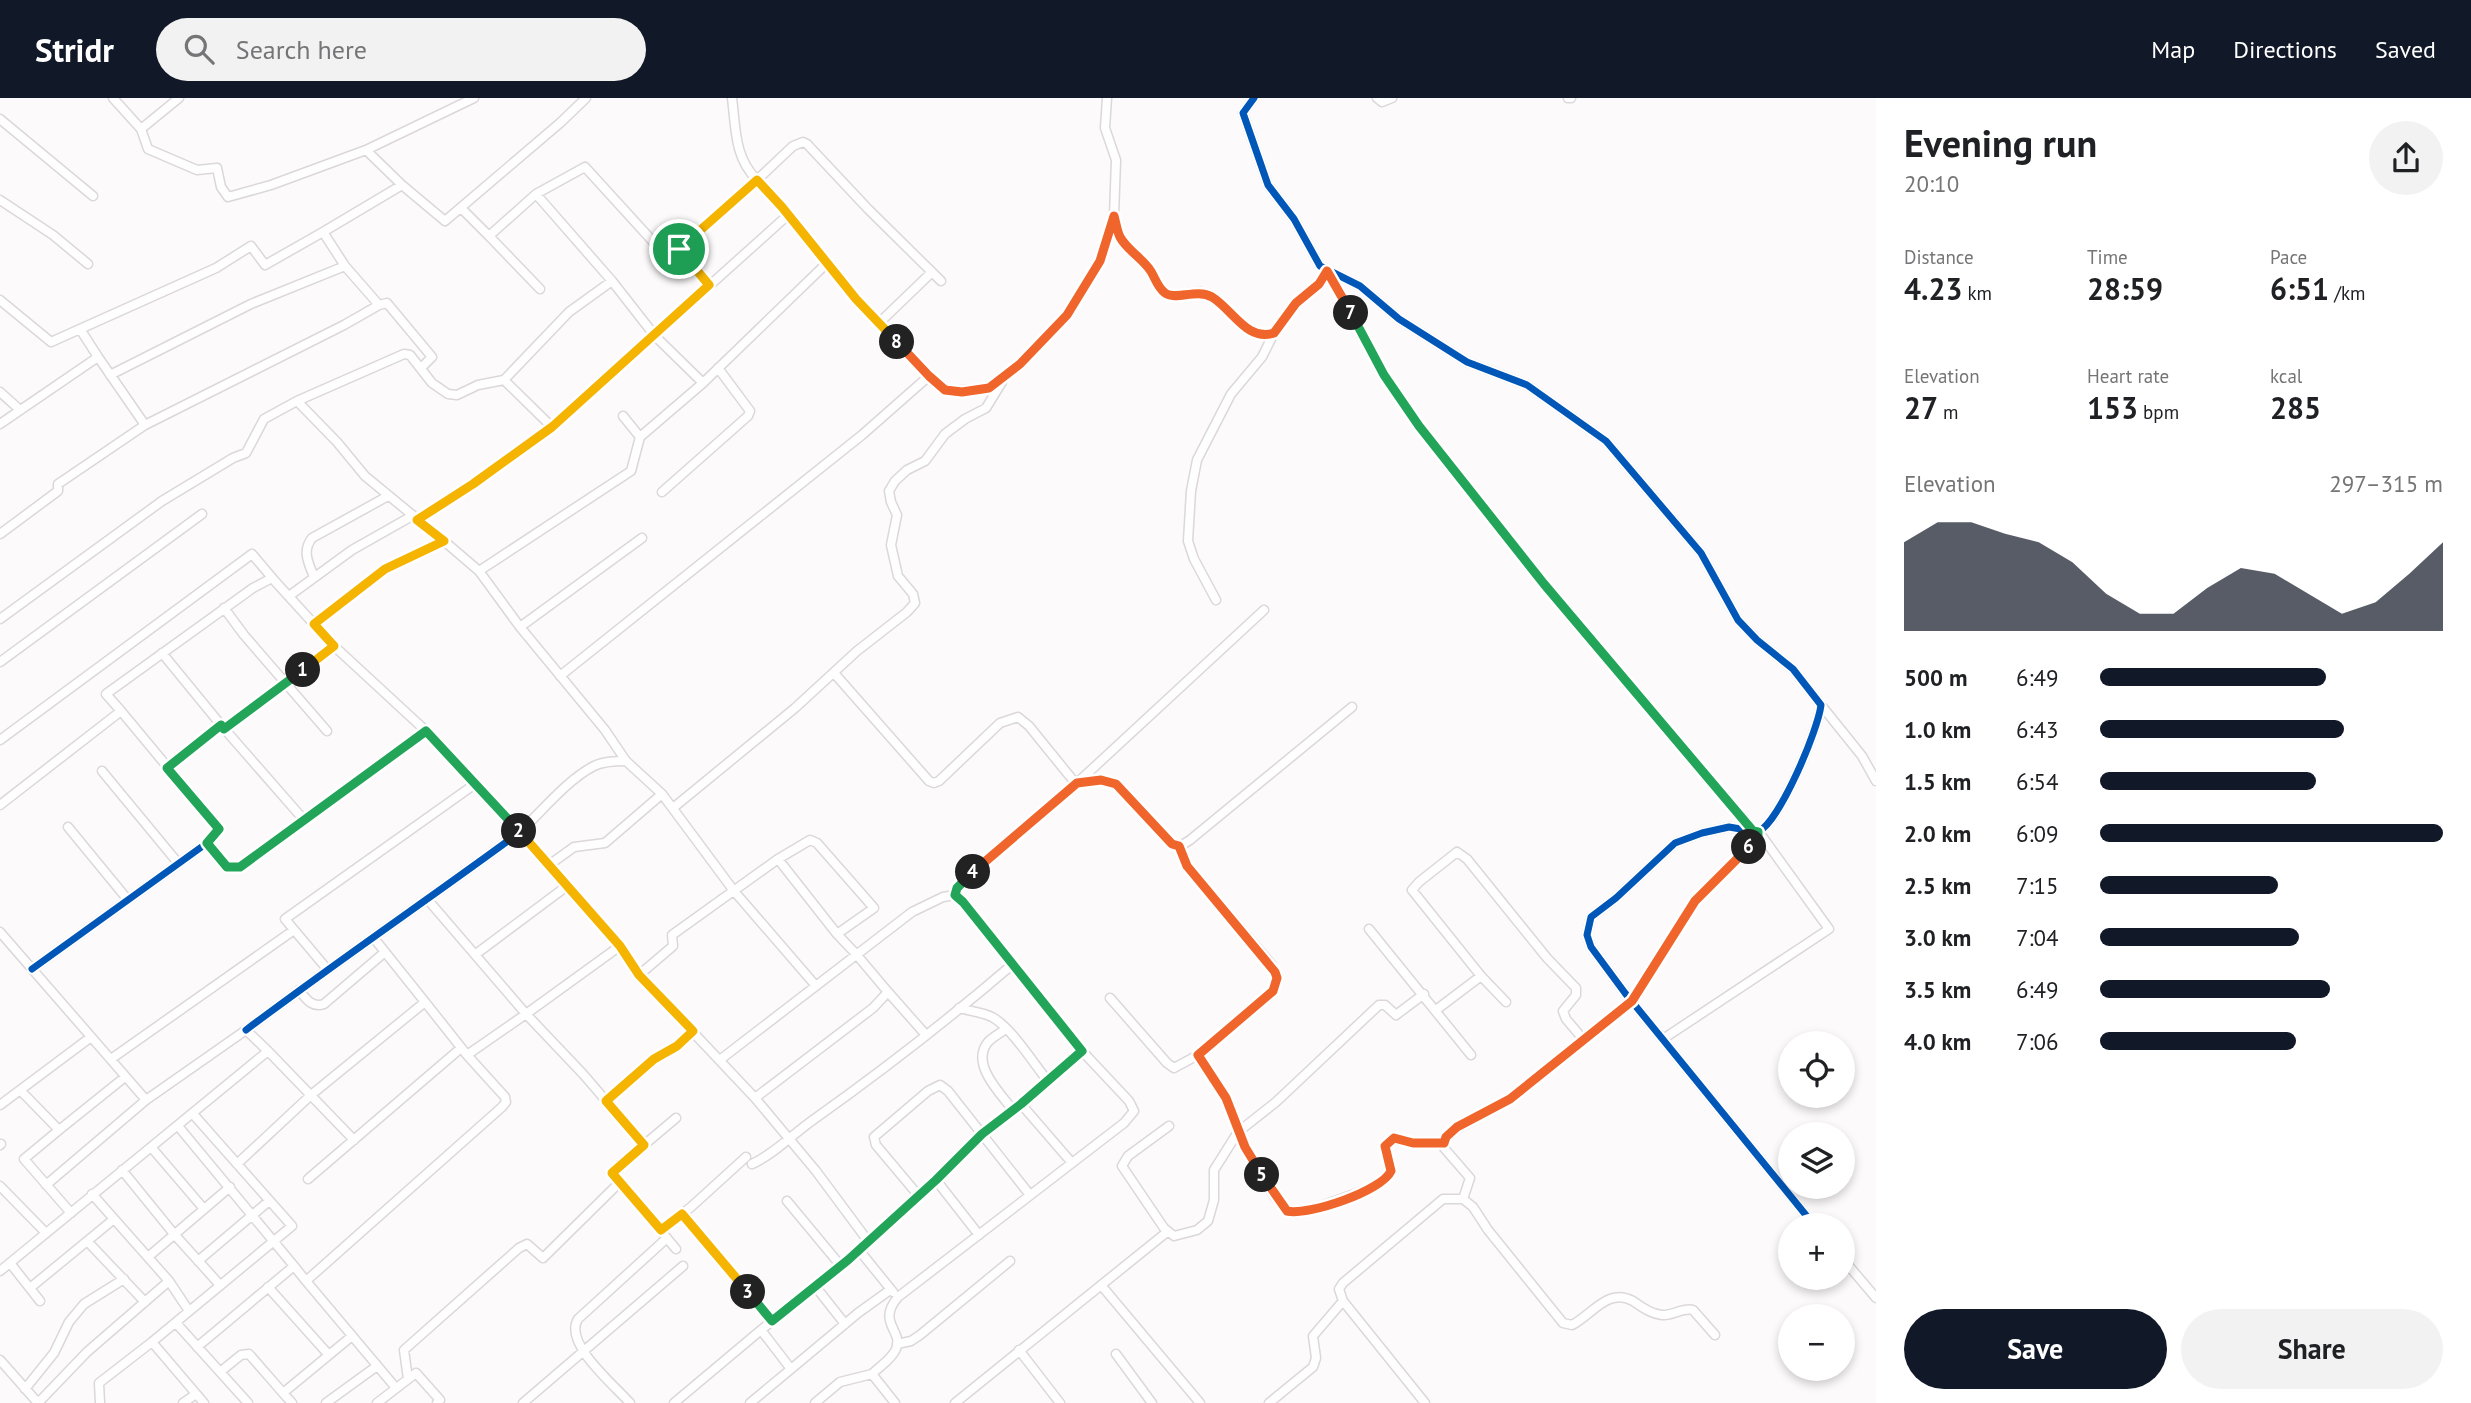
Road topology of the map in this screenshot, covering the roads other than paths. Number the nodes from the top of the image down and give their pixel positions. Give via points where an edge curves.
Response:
1 (113, 98) edge
2 (179, 98) edge
3 (474, 98) edge
4 (732, 98) edge
5 (1107, 98) edge
6 (1254, 98) edge
7 (1377, 98) edge
8 (1392, 98) edge
9 (583, 99) edge
10 (0, 119) edge
11 (141, 129) junction
12 (366, 150) junction
13 (757, 180) junction
14 (402, 185) junction
15 (536, 194) junction
16 (93, 196) dead end
17 (0, 200) edge
18 (461, 208) junction
19 (788, 215) junction
20 (1114, 216) junction
21 (323, 232) junction
22 (489, 236) junction
23 (679, 249) junction
24 (827, 263) junction
25 (88, 264) dead end
26 (345, 266) junction
27 (1327, 271) junction
28 (932, 272) junction
29 (612, 281) junction
30 (942, 281) dead end
31 (709, 285) junction
32 (540, 289) dead end
33 (0, 300) edge
34 (379, 305) junction
35 (879, 323) junction
36 (79, 329) junction
37 (1274, 333) junction
38 (654, 336) junction
39 (98, 357) junction
40 (422, 368) junction
41 (718, 368) junction
42 (110, 375) junction
43 (1006, 375) junction
44 (929, 376) junction
45 (504, 380) junction
46 (703, 383) junction
47 (0, 392) edge
48 (297, 401) junction
49 (19, 409) junction
50 (623, 416) dead end
51 (0, 424) edge
52 (145, 425) junction
53 (552, 427) junction
54 (640, 437) junction
55 (662, 492) dead end
56 (388, 496) junction
57 (202, 514) dead end
58 (414, 518) junction
59 (0, 534) edge
60 (642, 538) dead end
61 (444, 541) junction
62 (479, 571) junction
63 (314, 577) junction
64 (275, 581) junction
65 (289, 596) junction
66 (1216, 600) dead end
67 (224, 608) junction
68 (1264, 610) dead end
69 (0, 620) edge
70 (314, 624) junction
71 (520, 627) junction
72 (334, 646) junction
73 (162, 653) junction
74 (0, 662) edge
75 (834, 673) junction
76 (560, 676) junction
77 (286, 682) junction
78 (1821, 705) junction
79 (1352, 707) dead end
80 (121, 711) junction
81 (222, 727) junction
82 (327, 731) dead end
83 (426, 731) junction
84 (0, 740) edge
85 (626, 761) junction
86 (167, 768) junction
87 (102, 771) dead end
88 (1876, 782) edge
89 (1077, 783) junction
90 (475, 784) junction
91 (662, 794) junction
92 (0, 805) edge
93 (673, 807) junction
94 (304, 820) junction
95 (68, 827) dead end
96 (520, 832) junction
97 (1756, 832) junction
98 (207, 843) junction
99 (1179, 846) junction
100 (778, 859) junction
101 (178, 863) junction
102 (549, 865) junction
103 (567, 886) junction
104 (734, 891) junction
105 (955, 895) junction
106 (128, 900) junction
107 (428, 900) junction
108 (1369, 929) dead end
109 (294, 930) junction
110 (0, 932) edge
111 (837, 934) junction
112 (373, 937) junction
113 (620, 946) junction
114 (385, 952) junction
115 (476, 954) junction
116 (856, 954) junction
117 (1013, 964) junction
118 (33, 969) junction
119 (327, 969) junction
120 (639, 975) junction
121 (1481, 976) junction
122 (816, 986) junction
123 (299, 990) junction
124 (888, 992) junction
125 (1424, 994) junction
126 (1110, 998) dead end
127 (1632, 1001) junction
128 (425, 1002) junction
129 (1506, 1002) dead end
130 (959, 1008) junction
131 (1436, 1010) junction
132 (526, 1014) junction
133 (1006, 1029) junction
134 (246, 1030) junction
135 (693, 1031) junction
136 (926, 1035) junction
137 (91, 1037) junction
138 (1583, 1039) junction
139 (1663, 1040) junction
140 (268, 1051) junction
141 (464, 1051) junction
142 (1082, 1051) junction
143 (1198, 1055) junction
144 (1471, 1055) dead end
145 (111, 1059) junction
146 (721, 1059) junction
147 (125, 1077) junction
148 (1048, 1081) junction
149 (20, 1090) junction
150 (311, 1095) junction
151 (755, 1098) junction
152 (146, 1100) junction
153 (606, 1101) junction
154 (0, 1105) edge
155 (1017, 1107) junction
156 (193, 1114) junction
157 (676, 1118) dead end
158 (178, 1126) junction
159 (1169, 1126) dead end
160 (58, 1130) junction
161 (1238, 1132) junction
162 (982, 1134) junction
163 (787, 1138) junction
164 (354, 1140) junction
165 (1444, 1143) junction
166 (644, 1145) junction
167 (151, 1147) junction
168 (1072, 1163) junction
169 (237, 1164) junction
170 (122, 1170) junction
171 (308, 1179) dead end
172 (936, 1180) junction
173 (620, 1182) junction
174 (46, 1185) junction
175 (0, 1186) edge
176 (230, 1187) junction
177 (92, 1194) junction
178 (918, 1195) junction
179 (1030, 1195) junction
180 (1463, 1199) junction
181 (269, 1201) junction
182 (786, 1201) dead end
183 (205, 1209) junction
184 (71, 1213) junction
185 (1804, 1213) edge
186 (253, 1214) junction
187 (682, 1214) junction
188 (114, 1219) junction
189 (1167, 1232) junction
190 (46, 1233) junction
191 (174, 1234) junction
192 (664, 1234) junction
193 (979, 1235) junction
194 (89, 1241) junction
195 (274, 1241) junction
196 (868, 1241) junction
197 (676, 1249) dead end
198 (859, 1250) junction
199 (148, 1258) junction
200 (198, 1261) junction
201 (1010, 1261) dead end
202 (10, 1263) junction
203 (294, 1266) junction
204 (683, 1266) dead end
205 (841, 1266) junction
206 (0, 1271) edge
207 (1855, 1273) edge
208 (124, 1279) junction
209 (169, 1281) junction
210 (306, 1281) junction
211 (219, 1285) junction
212 (1101, 1285) junction
213 (815, 1286) junction
214 (268, 1287) junction
215 (30, 1288) junction
216 (890, 1290) junction
217 (898, 1297) junction
218 (1876, 1298) edge
219 (40, 1301) dead end
220 (1343, 1301) junction
221 (145, 1302) junction
222 (189, 1311) junction
223 (772, 1321) junction
224 (176, 1323) junction
225 (845, 1324) junction
226 (761, 1330) junction
227 (1716, 1335) dead end
228 (352, 1336) junction
229 (152, 1342) junction
230 (897, 1344) junction
231 (197, 1347) junction
232 (1019, 1350) junction
233 (583, 1352) junction
234 (328, 1354) junction
235 (1116, 1354) dead end
236 (0, 1360) edge
237 (377, 1366) junction
238 (791, 1369) junction
239 (220, 1372) junction
240 (872, 1374) junction
241 (408, 1379) junction
242 (396, 1388) junction
243 (25, 1389) junction
244 (284, 1393) junction
245 (196, 1394) junction
246 (38, 1403) edge
247 (100, 1403) edge
248 (183, 1403) edge
249 (204, 1403) edge
250 (248, 1403) edge
251 (292, 1403) edge
252 (326, 1403) edge
253 (377, 1403) edge
254 (438, 1403) edge
255 (523, 1403) edge
256 (630, 1403) edge
257 (674, 1403) edge
258 (750, 1403) edge
259 (815, 1403) edge
260 (894, 1403) edge
261 (955, 1403) edge
262 (1060, 1403) edge
263 (1152, 1403) edge
264 (1200, 1403) edge
265 (1269, 1403) edge
266 (1425, 1403) edge

1 - 11 street
2 - 11 street
3 - 12 street
4 - 13 street via 740,156
5 - 20 street via 1105,128 1116,160
6 - 27 street via 1243,113 1264,175 1315,261
7 - 8 street via 1384,102
9 - 18 street
10 - 16 street
11 - 12 street via 148,149 197,170 217,168 228,197
12 - 14 street
13 - 19 street
13 - 23 street
13 - 28 street via 793,146 807,144
14 - 18 street via 445,221
14 - 21 street
15 - 22 street
15 - 23 street via 584,167 657,246 669,253
15 - 29 street
17 - 25 street via 53,234
18 - 22 street
19 - 24 street
19 - 31 street
20 - 37 street via 1121,238 1164,292 1201,292 1222,303 1250,331
20 - 43 street via 1100,261 1073,307
21 - 26 street
21 - 36 street via 265,265 251,246 216,268
22 - 32 street
23 - 31 street
24 - 35 street
24 - 41 street
26 - 34 street
26 - 42 street via 251,304
27 - 37 street
27 - 78 street via 1360,286 1399,319 1467,362 1548,398 1606,442 1701,553 1738,620 1793,669
27 - 97 street via 1384,375 1419,426 1544,584
28 - 30 street
28 - 35 street
29 - 38 street
29 - 45 street via 569,312
31 - 38 street
33 - 36 street via 51,342
34 - 40 street via 387,303 432,357
34 - 52 street
35 - 44 street
36 - 39 street
37 - 66 street via 1262,357 1231,394 1197,460 1188,541
38 - 46 street
38 - 53 street
39 - 42 street
39 - 49 street
40 - 45 street via 447,394
40 - 48 street via 410,355 398,356
41 - 46 street
41 - 55 street via 750,411 748,416
42 - 52 street
43 - 44 street via 989,388 962,392 945,390
43 - 75 street via 986,408 945,434 925,461 907,470 889,491 897,514 891,545 898,576 915,603
44 - 76 street via 862,435
45 - 53 street
46 - 54 street
47 - 49 street
48 - 56 street
48 - 69 street via 264,419 246,453 162,501
49 - 51 street
50 - 54 street
52 - 59 street via 58,484 58,491
53 - 58 street via 473,484
54 - 62 street via 632,471
56 - 58 street
56 - 63 street via 312,538 306,558
57 - 74 street
58 - 61 street
58 - 63 street via 352,550
60 - 71 street
61 - 62 street
61 - 70 street via 385,569
62 - 71 street
63 - 65 street
64 - 65 street
64 - 67 street via 272,578 253,588
64 - 84 street via 252,554
65 - 70 street
67 - 73 street
67 - 77 street
68 - 89 street
70 - 72 street
71 - 76 street
72 - 77 street
72 - 83 street
73 - 80 street via 106,694
73 - 81 street
75 - 89 street via 929,781 939,781 1000,723 1018,717
75 - 93 street
76 - 85 street
77 - 81 street
77 - 82 street
78 - 88 street via 1862,756
78 - 97 street via 1795,778 1775,816
79 - 99 street
80 - 86 street
80 - 92 street
81 - 86 street
81 - 94 street
83 - 90 street
83 - 94 street
85 - 91 street
85 - 96 street via 594,766
86 - 98 street via 219,829
87 - 101 street
89 - 99 street via 1101,780 1116,784
89 - 105 street via 963,881
90 - 96 street
90 - 109 street via 285,919
91 - 93 street
91 - 102 street via 604,843 574,847
93 - 104 street
94 - 98 street via 240,867 227,867
95 - 106 street
96 - 102 street
96 - 107 street
97 - 127 street via 1758,836 1695,901
97 - 127 street via 1729,827 1675,843 1591,917 1587,935 1591,947
97 - 139 street via 1829,929
98 - 101 street
99 - 143 street via 1187,866 1272,965 1277,978 1265,999
100 - 104 street
100 - 111 street
100 - 111 street via 810,840 817,843 874,908
101 - 106 street
102 - 103 street
103 - 113 street
103 - 115 street
104 - 120 street via 672,935 673,946
104 - 122 street
105 - 116 street via 912,912
105 - 117 street
106 - 118 street
107 - 112 street
107 - 115 street
108 - 125 street
109 - 119 street
109 - 145 street
110 - 118 street
111 - 116 street
112 - 114 street
112 - 119 street
113 - 120 street
113 - 132 street
114 - 123 street via 324,1004 310,1003
114 - 128 street
115 - 132 street
116 - 122 street
116 - 124 street
117 - 130 street
117 - 142 street
118 - 137 street
119 - 123 street
120 - 135 street
121 - 129 street
121 - 131 street
121 - 138 street via 1412,890 1457,852 1576,988 1563,1011
122 - 146 street
123 - 134 street
124 - 136 street
124 - 151 street
125 - 131 street
125 - 161 street via 1396,1015 1379,1005
126 - 143 street via 1170,1066 1177,1068
127 - 138 street
127 - 139 street
128 - 141 street
128 - 150 street
130 - 133 street via 990,1016
130 - 136 street
131 - 144 street
132 - 141 street
132 - 153 street
133 - 148 street
133 - 155 street via 987,1044 983,1067
134 - 140 street
134 - 152 street
135 - 146 street
135 - 153 street
136 - 163 street
137 - 145 street
137 - 149 street
138 - 165 street via 1510,1099 1450,1132
139 - 185 street
140 - 150 street
140 - 156 street
141 - 164 street
141 - 210 street via 506,1102
142 - 148 street
142 - 168 street via 1134,1111
143 - 161 street via 1226,1098
145 - 147 street
146 - 151 street
147 - 152 street
147 - 160 street
148 - 155 street
149 - 154 street
149 - 160 street
150 - 164 street
150 - 169 street
151 - 163 street
152 - 174 street
153 - 166 street
155 - 162 street
155 - 168 street
156 - 158 street
156 - 169 street
157 - 166 street
158 - 167 street
158 - 176 street
159 - 189 street via 1128,1156 1122,1166
160 - 174 street via 24,1159
161 - 165 street via 1283,1208 1296,1213 1385,1180 1391,1171 1385,1146 1391,1139
161 - 189 street via 1214,1170 1214,1200 1208,1221 1186,1234
162 - 172 street
162 - 178 street via 940,1084 877,1132 876,1145
162 - 179 street
163 - 187 street via 762,1159 749,1160
163 - 196 street
164 - 171 street
165 - 180 street via 1446,1153 1470,1178
166 - 173 street via 612,1173
167 - 170 street
167 - 183 street
168 - 179 street
169 - 181 street
170 - 177 street
170 - 191 street
172 - 178 street
172 - 193 street
173 - 192 street
173 - 241 street via 542,1258 527,1244 519,1248 404,1350
174 - 184 street
175 - 190 street
176 - 183 street
176 - 186 street
177 - 184 street
177 - 188 street
178 - 196 street
179 - 193 street
180 - 220 street via 1436,1204 1343,1283 1339,1289
180 - 227 street via 1474,1207 1563,1324 1572,1325 1620,1296 1659,1315 1690,1308
181 - 186 street
181 - 195 street via 292,1227
182 - 205 street
183 - 191 street
184 - 190 street
186 - 195 street
186 - 200 street
187 - 192 street
187 - 223 street
188 - 194 street
188 - 199 street
189 - 212 street
190 - 202 street
191 - 199 street
191 - 200 street
192 - 197 street
192 - 233 street via 573,1326
193 - 217 street
194 - 208 street
194 - 215 street
195 - 203 street
195 - 211 street
196 - 198 street
198 - 205 street
198 - 216 street
199 - 209 street
200 - 211 street
201 - 230 street via 920,1335
202 - 206 street
202 - 215 street
203 - 210 street
203 - 214 street
204 - 233 street
205 - 213 street
207 - 218 street
208 - 221 street
208 - 243 street via 84,1304
209 - 221 street
209 - 222 street
210 - 228 street
211 - 222 street
212 - 232 street
212 - 264 street
213 - 223 street
213 - 225 street
214 - 231 street
214 - 234 street
215 - 219 street
216 - 217 street
216 - 225 street
217 - 230 street via 889,1308
220 - 265 street via 1313,1336 1313,1367
220 - 266 street
221 - 246 street
222 - 224 street
223 - 226 street
224 - 229 street
224 - 231 street
225 - 238 street
226 - 238 street
226 - 257 street
228 - 234 street
228 - 237 street
229 - 245 street
229 - 247 street via 99,1382
230 - 240 street via 895,1352
231 - 239 street
232 - 261 street
232 - 262 street
233 - 255 street
233 - 256 street
234 - 244 street
235 - 263 street
236 - 243 street
237 - 242 street
237 - 252 street
238 - 258 street
239 - 244 street via 249,1354
239 - 250 street
240 - 259 street via 840,1382
240 - 260 street
241 - 242 street
241 - 254 street via 416,1373
242 - 253 street
243 - 246 street
244 - 251 street
245 - 248 street
245 - 249 street

